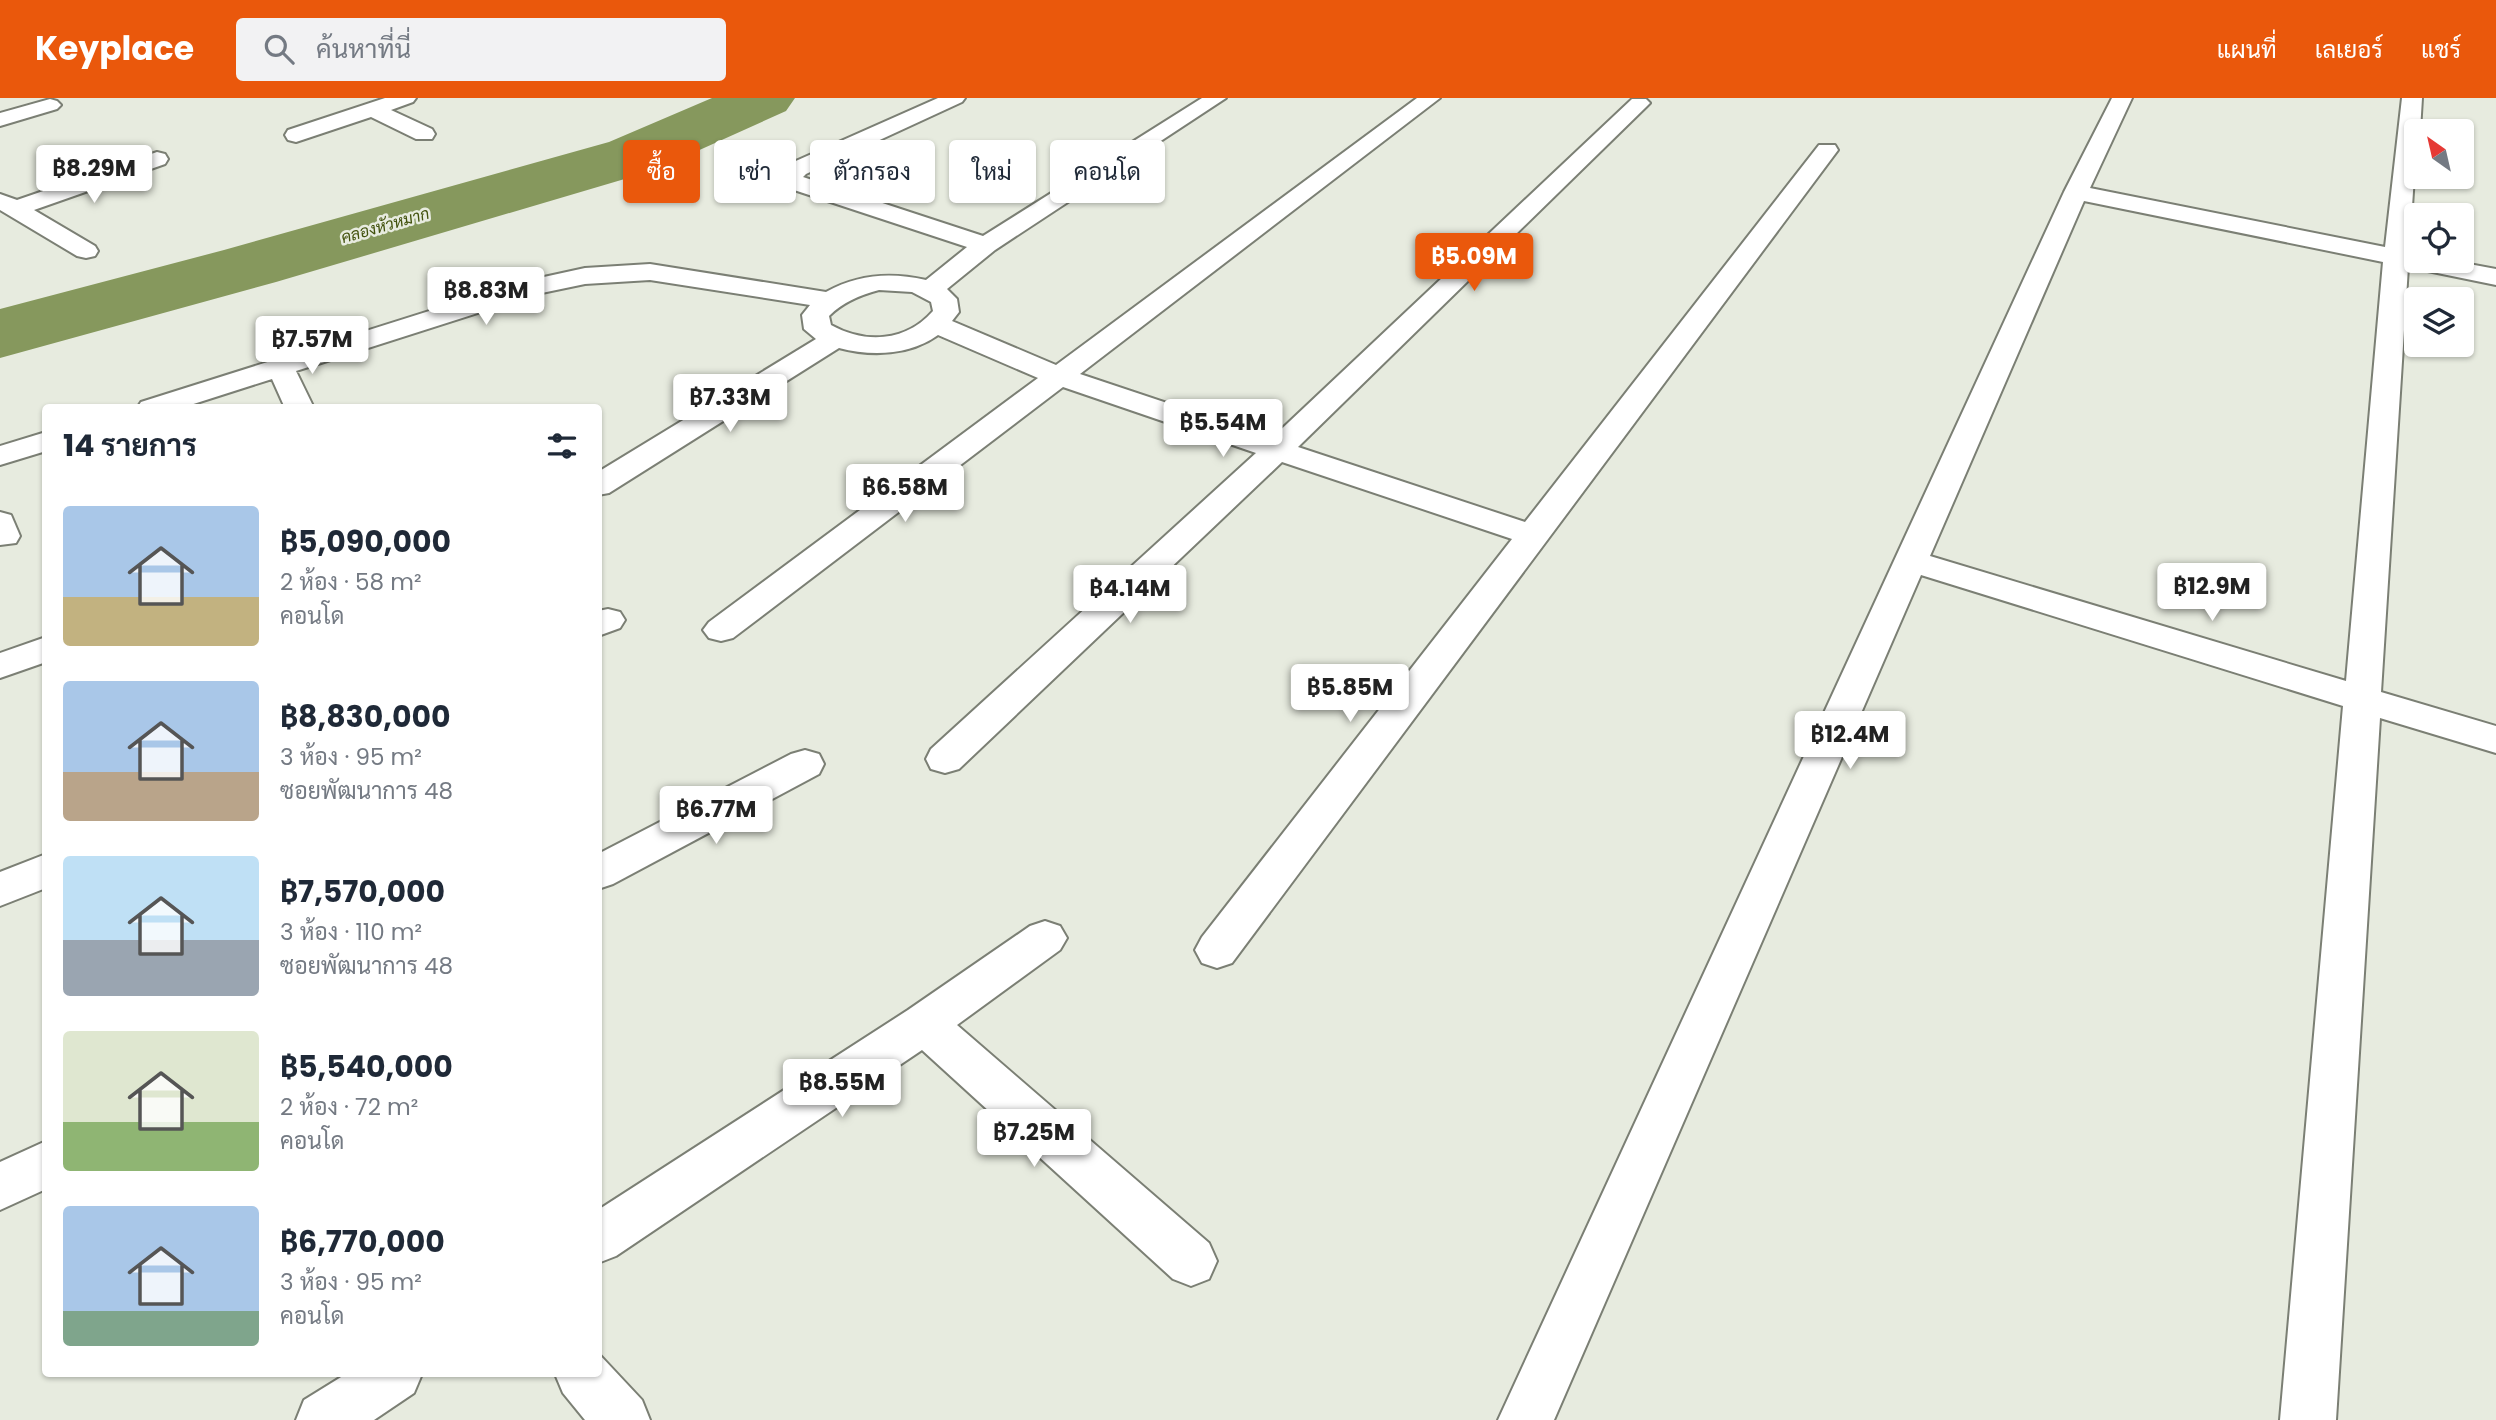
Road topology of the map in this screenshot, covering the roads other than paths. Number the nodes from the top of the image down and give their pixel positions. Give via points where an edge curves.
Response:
1 (406, 98) edge
2 (955, 98) edge
3 (1216, 98) edge
4 (1430, 98) edge
5 (2122, 98) edge
6 (2412, 98) edge
7 (1639, 103) dead end
8 (50, 105) dead end
9 (373, 110) junction
10 (0, 120) edge
11 (424, 134) dead end
12 (296, 135) dead end
13 (1827, 150) dead end
14 (158, 159) dead end
15 (2076, 192) junction
16 (11, 213) edge
17 (986, 245) junction
18 (86, 251) dead end
19 (2396, 257) junction
20 (2496, 276) edge
21 (932, 289) junction
22 (827, 300) junction
23 (938, 325) junction
24 (834, 340) junction
25 (280, 367) junction
26 (1057, 376) junction
27 (164, 404) edge
28 (297, 404) edge
29 (42, 442) edge
30 (1277, 450) junction
31 (0, 456) edge
32 (602, 484) edge
33 (1531, 535) junction
34 (1911, 561) junction
35 (721, 630) dead end
36 (42, 650) edge
37 (0, 666) edge
38 (2362, 699) junction
39 (2496, 740) edge
40 (945, 759) dead end
41 (806, 764) dead end
42 (602, 871) edge
43 (42, 872) edge
44 (0, 890) edge
45 (1045, 938) dead end
46 (1217, 950) dead end
47 (924, 1024) junction
48 (42, 1165) edge
49 (0, 1187) edge
50 (602, 1236) edge
51 (1191, 1261) dead end
52 (390, 1377) edge
53 (585, 1377) edge
54 (324, 1420) edge
55 (622, 1420) edge
56 (1526, 1420) edge
57 (2308, 1420) edge

1 - 9 street
2 - 17 street via 797,169 792,177 796,183
3 - 17 street
4 - 26 street
5 - 15 street
6 - 19 street
7 - 30 street
8 - 10 street
9 - 11 street
9 - 12 street
13 - 33 street
14 - 16 street
15 - 19 street
15 - 34 street
16 - 18 street
17 - 21 street
19 - 20 street
19 - 38 street
21 - 22 street via 878,282
21 - 23 street via 944,299 946,312
22 - 24 street via 815,315 818,329
22 - 25 street via 650,272 586,276 530,288
23 - 24 street via 889,345 859,346
23 - 26 street
24 - 32 street
25 - 27 street
25 - 28 street
26 - 30 street
26 - 35 street
29 - 31 street
30 - 33 street
30 - 40 street
33 - 46 street
34 - 38 street
34 - 56 street
36 - 37 street
38 - 39 street
38 - 57 street
41 - 42 street
43 - 44 street
45 - 47 street
47 - 50 street
47 - 51 street
48 - 49 street
52 - 54 street
53 - 55 street

